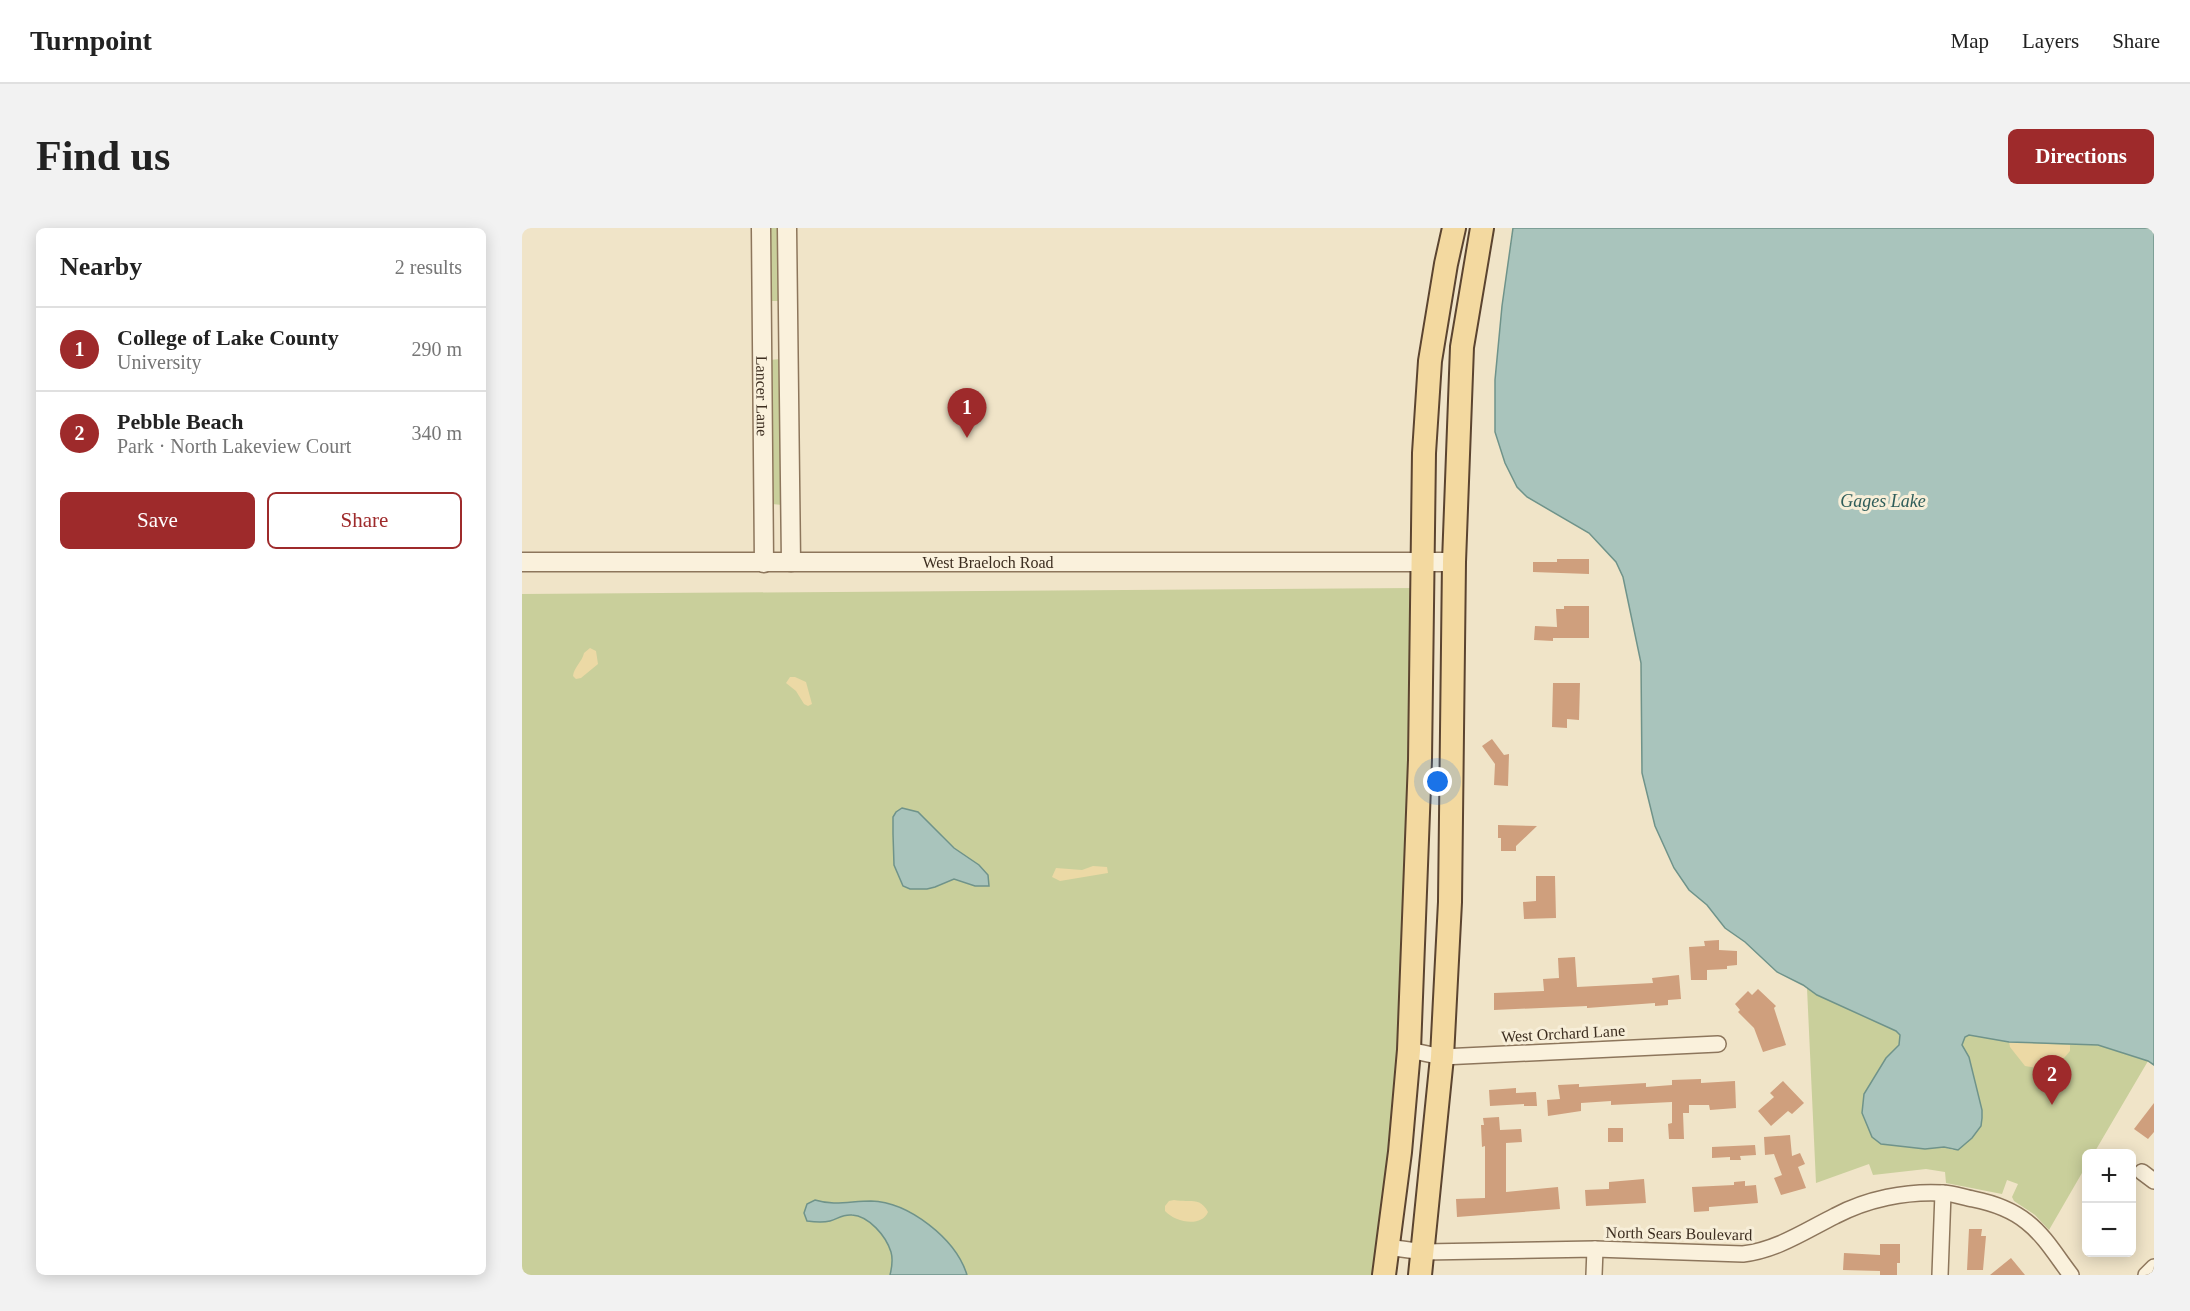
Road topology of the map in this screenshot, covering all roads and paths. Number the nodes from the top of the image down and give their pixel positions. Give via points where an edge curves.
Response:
1 (760, 228) edge
2 (787, 228) edge
3 (1454, 228) edge
4 (1482, 228) edge
5 (522, 562) edge
6 (791, 562) junction
7 (1422, 562) junction
8 (1454, 562) junction
9 (764, 563) junction
10 (1719, 1044) dead end
11 (1409, 1050) junction
12 (1442, 1057) junction
13 (1943, 1193) junction
14 (1388, 1247) junction
15 (1595, 1249) junction
16 (1424, 1252) junction
17 (2154, 1267) edge
18 (1384, 1275) edge
19 (1420, 1275) edge
20 (1594, 1275) edge
21 (1940, 1275) edge
22 (2071, 1275) edge
23 (2146, 1275) edge

1 - 9 street, Lancer Lane
2 - 6 street, Lancer Lane
3 - 7 main road via 1430,360
4 - 8 main road via 1461,347
5 - 9 street, West Braeloch Road
6 - 7 street, West Braeloch Road
6 - 9 street, West Braeloch Road
7 - 8 street, West Braeloch Road
7 - 11 main road
8 - 12 main road via 1450,902
10 - 12 street, West Orchard Lane
11 - 12 street, West Orchard Lane
11 - 14 main road
12 - 16 main road
13 - 15 street, North Sears Boulevard via 1871,1201 1760,1252
13 - 21 street
13 - 22 street, North Sears Boulevard via 2012,1211 2040,1234
14 - 16 street, North Sears Boulevard
14 - 18 main road
15 - 16 street, North Sears Boulevard
15 - 20 street
16 - 19 main road
17 - 23 street

